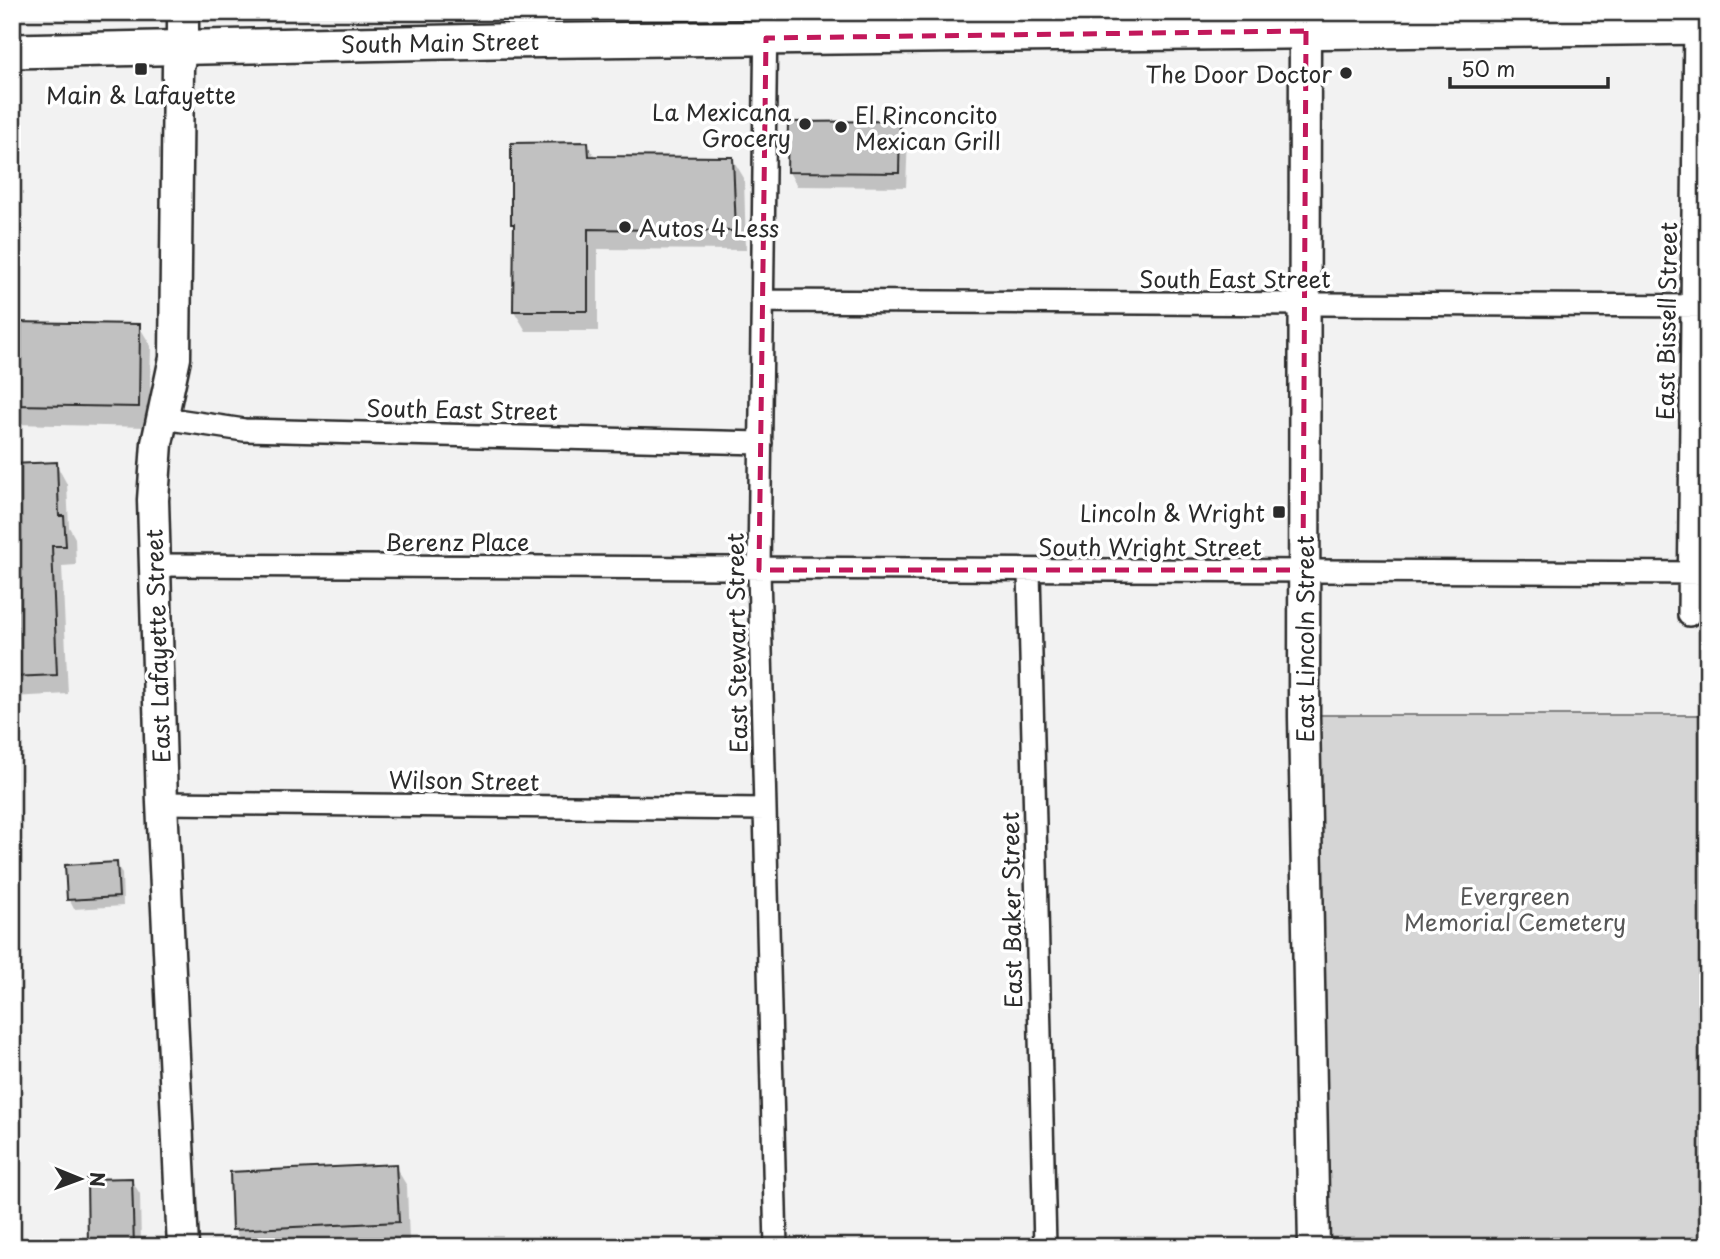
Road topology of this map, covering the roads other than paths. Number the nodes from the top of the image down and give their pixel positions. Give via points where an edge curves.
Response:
1 (183, 12) edge
2 (1306, 22) edge
3 (1699, 22) edge
4 (1039, 23) edge
5 (766, 25) edge
6 (183, 48) junction
7 (12, 51) edge
8 (762, 301) junction
9 (1305, 305) junction
10 (1700, 306) edge
11 (163, 418) junction
12 (761, 443) junction
13 (155, 565) junction
14 (759, 570) junction
15 (1303, 570) junction
16 (1029, 572) junction
17 (1699, 573) edge
18 (1689, 615) dead end
19 (162, 803) junction
20 (765, 808) junction
21 (183, 1247) edge
22 (776, 1247) edge
23 (1045, 1247) edge
24 (1314, 1247) edge

1 - 6 street, East Lafayette Street
2 - 3 main road, South Main Street
2 - 4 main road, South Main Street
2 - 9 street, East Lincoln Street
3 - 10 street, East Bissell Street
4 - 5 main road, South Main Street
5 - 6 main road, South Main Street
5 - 8 street, East Stewart Street
6 - 7 main road, South Main Street
6 - 11 street, East Lafayette Street via 178,67 175,358
8 - 9 street, South East Street
8 - 12 street, East Stewart Street
9 - 10 street, South East Street
9 - 15 street, East Lincoln Street
10 - 17 street, East Bissell Street
11 - 12 street, South East Street via 244,430
11 - 13 street, East Lafayette Street via 155,473
12 - 14 street, East Stewart Street
13 - 14 street, Berenz Place
13 - 19 street, East Lafayette Street
14 - 16 street, South Wright Street
14 - 20 street, East Stewart Street
15 - 16 street, South Wright Street
15 - 17 street, South Wright Street
15 - 24 street, East Lincoln Street
16 - 23 street, East Baker Street
17 - 18 street, East Bissell Street
19 - 20 street, Wilson Street
19 - 21 street, East Lafayette Street
20 - 22 street, East Stewart Street

